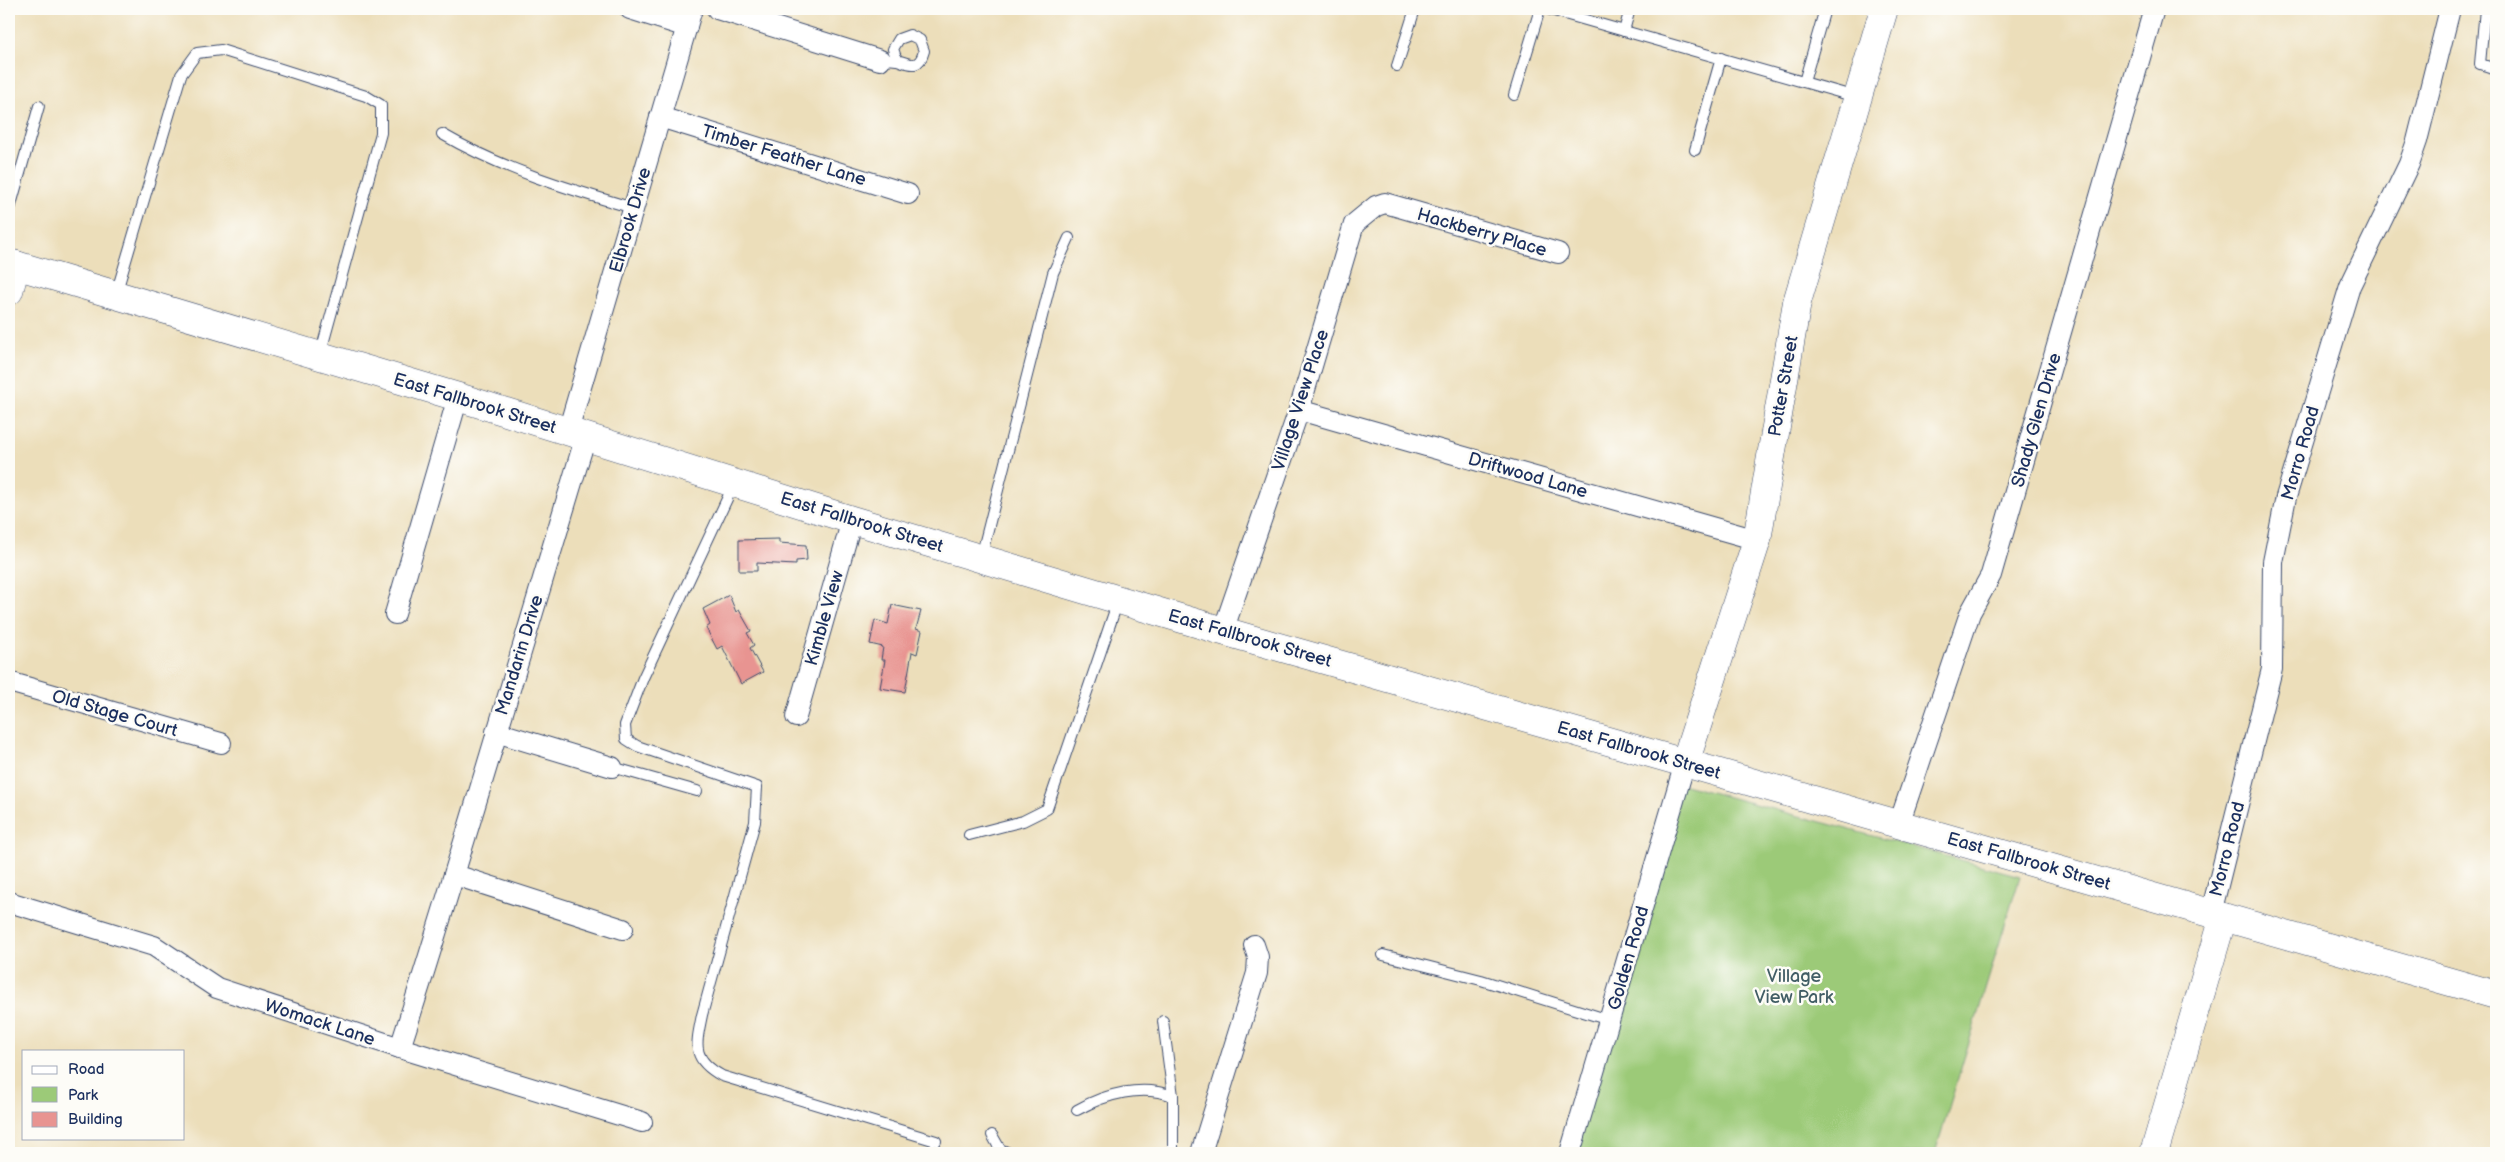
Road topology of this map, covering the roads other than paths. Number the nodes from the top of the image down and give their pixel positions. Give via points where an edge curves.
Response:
1 (630, 9) edge
2 (718, 9) edge
3 (1415, 9) edge
4 (1540, 9) edge
5 (1547, 9) edge
6 (1630, 9) edge
7 (1825, 9) edge
8 (1884, 9) edge
9 (2154, 9) edge
10 (2450, 9) edge
11 (2485, 9) edge
12 (2492, 9) edge
13 (2496, 10) edge
14 (689, 18) edge
15 (1624, 30) junction
16 (1721, 58) junction
17 (889, 60) dead end
18 (1397, 66) dead end
19 (2496, 68) edge
20 (1804, 82) junction
21 (1514, 95) dead end
22 (1859, 98) junction
23 (39, 106) dead end
24 (660, 117) junction
25 (442, 134) dead end
26 (1695, 150) dead end
27 (908, 194) dead end
28 (634, 208) junction
29 (1406, 210) joint
30 (9, 212) edge
31 (1069, 238) dead end
32 (1558, 253) dead end
33 (11, 273) edge
34 (116, 294) junction
35 (320, 356) junction
36 (458, 397) junction
37 (1299, 410) junction
38 (577, 434) junction
39 (734, 483) junction
40 (852, 520) junction
41 (1757, 540) junction
42 (980, 558) junction
43 (1118, 600) junction
44 (395, 614) dead end
45 (1223, 631) junction
46 (9, 682) edge
47 (796, 717) dead end
48 (496, 732) junction
49 (221, 743) dead end
50 (1685, 763) junction
51 (612, 767) joint
52 (697, 792) dead end
53 (1899, 824) junction
54 (969, 835) dead end
55 (455, 875) junction
56 (9, 902) edge
57 (2217, 915) junction
58 (623, 929) dead end
59 (1254, 945) dead end
60 (1383, 955) dead end
61 (2496, 995) edge
62 (1609, 1020) junction
63 (1163, 1021) dead end
64 (400, 1048) junction
65 (1173, 1096) junction
66 (1076, 1110) dead end
67 (642, 1122) dead end
68 (992, 1134) dead end
69 (936, 1141) dead end
70 (1009, 1153) edge
71 (1173, 1153) edge
72 (1201, 1153) edge
73 (1570, 1153) edge
74 (2154, 1153) edge

1 - 14 street
2 - 17 street
3 - 18 lane
4 - 21 lane
5 - 15 lane
6 - 15 lane
7 - 20 lane
8 - 22 main road, Potter Street
9 - 53 street, Shady Glen Drive via 1991,575 1970,612
10 - 57 street, Morro Road via 2417,141 2350,286 2286,496 2274,562 2272,669
11 - 19 lane via 2480,64
12 - 13 lane
14 - 24 street, Elbrook Drive
15 - 16 lane
16 - 20 lane
16 - 26 lane
20 - 22 lane
22 - 41 main road, Potter Street via 1797,302
23 - 30 lane
24 - 27 street, Timber Feather Lane
24 - 28 street, Elbrook Drive
25 - 28 lane via 477,154 510,167
28 - 38 street, Elbrook Drive
29 - 32 street, Hackberry Place
29 - 37 street, Village View Place via 1385,203 1376,206 1354,224
31 - 42 lane via 1053,274
33 - 34 main road, East Fallbrook Street
34 - 35 main road, East Fallbrook Street
34 - 35 lane via 181,75 197,53 221,50 366,96 381,105 381,133
35 - 36 main road, East Fallbrook Street
36 - 38 main road, East Fallbrook Street
36 - 44 street
37 - 41 street, Driftwood Lane
37 - 45 street, Village View Place
38 - 39 main road, East Fallbrook Street
38 - 48 street, Mandarin Drive
39 - 40 main road, East Fallbrook Street
39 - 69 lane via 642,678 625,725 626,739 637,746 757,787 755,822 696,1045 700,1058 722,1076
40 - 42 main road, East Fallbrook Street
40 - 47 street, Kimble View
41 - 50 main road, Potter Street
42 - 43 main road, East Fallbrook Street
43 - 45 main road, East Fallbrook Street
43 - 54 lane via 1047,809 1023,821
45 - 50 main road, East Fallbrook Street
46 - 49 street, Old Stage Court
48 - 51 street
48 - 55 street, Mandarin Drive
50 - 53 main road, East Fallbrook Street
50 - 62 street, Golden Road
51 - 52 lane
53 - 57 main road, East Fallbrook Street
55 - 58 street
55 - 64 street, Mandarin Drive
56 - 64 street, Womack Lane via 154,946 217,988
57 - 61 main road, East Fallbrook Street
57 - 74 main road, Morro Road
59 - 72 street via 1258,957 1257,973
60 - 62 lane via 1481,980
62 - 73 street, Golden Road
63 - 65 lane
64 - 67 street, Womack Lane
65 - 66 lane via 1158,1090 1141,1089
65 - 71 lane
68 - 70 lane via 1000,1149

